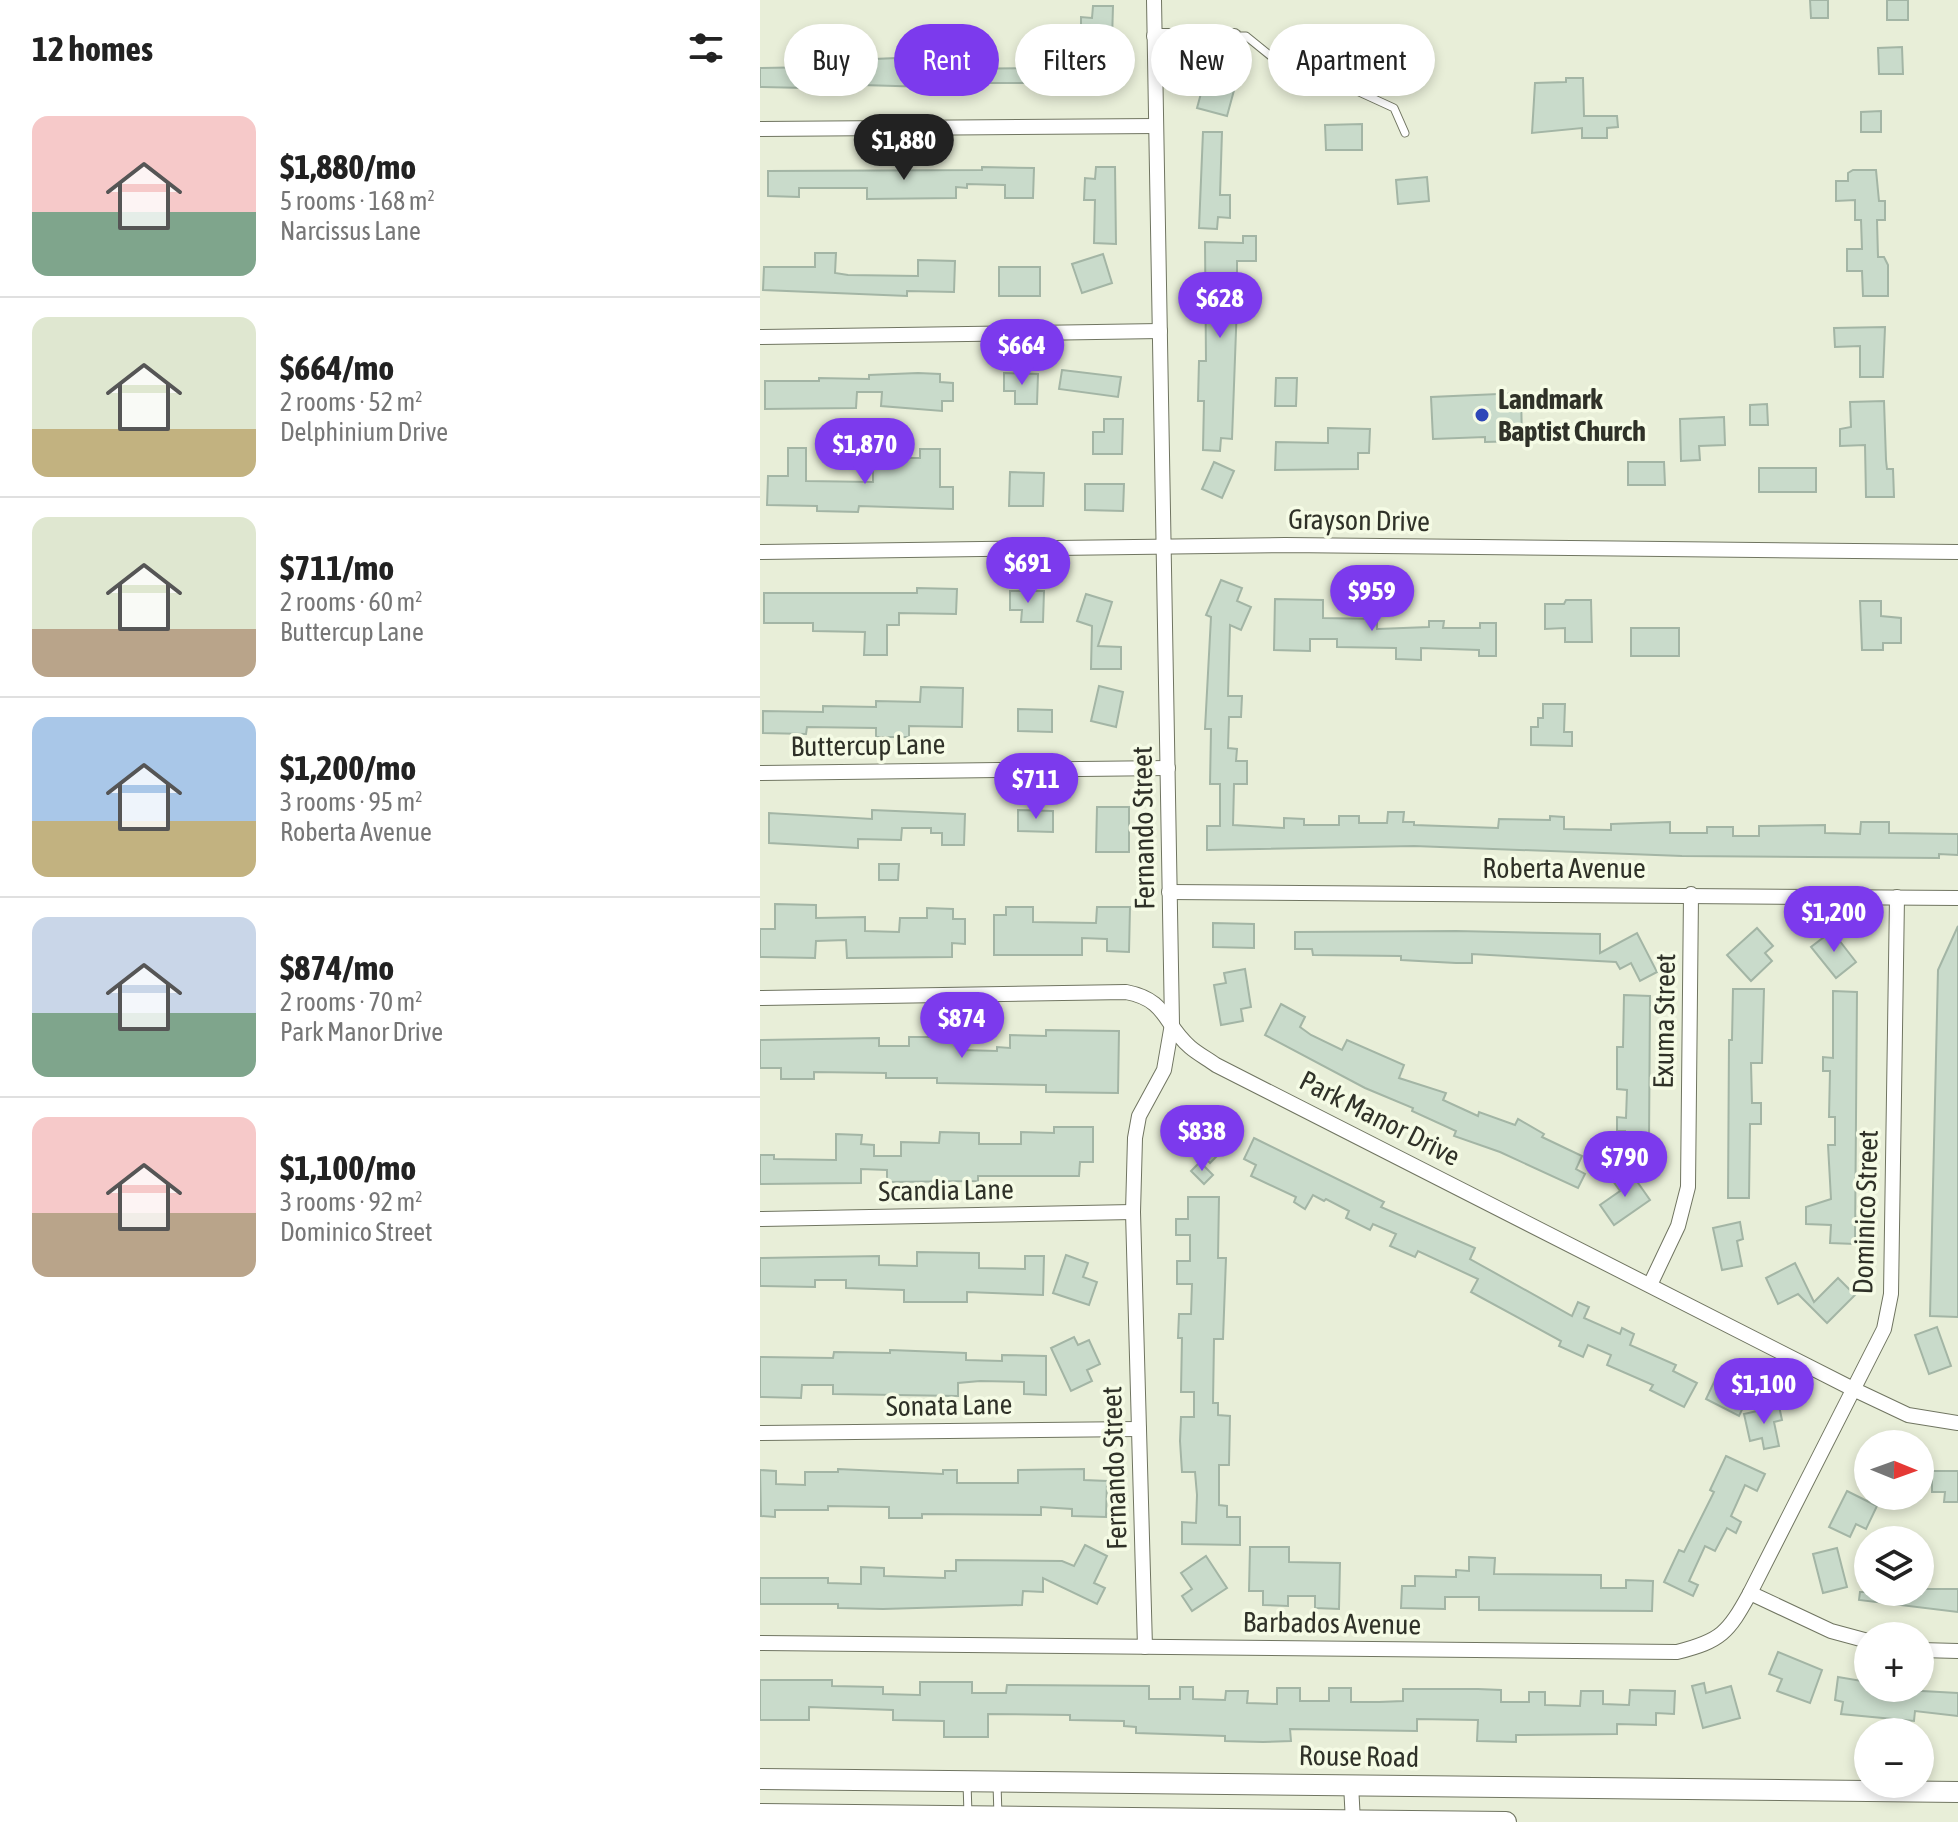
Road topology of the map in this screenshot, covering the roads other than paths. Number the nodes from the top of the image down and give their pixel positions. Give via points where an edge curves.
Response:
1 (1154, 0) edge
2 (1154, 24) edge
3 (1252, 41) edge
4 (1155, 96) edge
5 (1156, 126) junction
6 (760, 129) edge
7 (1405, 133) dead end
8 (1160, 331) junction
9 (760, 337) edge
10 (1163, 546) junction
11 (760, 552) edge
12 (1958, 552) edge
13 (1168, 768) junction
14 (760, 773) edge
15 (1169, 892) junction
16 (1691, 894) junction
17 (1897, 897) junction
18 (1958, 898) edge
19 (760, 998) edge
20 (1172, 1024) junction
21 (1133, 1212) junction
22 (760, 1219) edge
23 (1650, 1285) junction
24 (1853, 1389) junction
25 (1958, 1423) edge
26 (1139, 1429) junction
27 (760, 1433) edge
28 (1750, 1593) junction
29 (1854, 1637) edge
30 (760, 1643) edge
31 (1145, 1647) junction
32 (1934, 1650) edge
33 (1958, 1651) edge
34 (760, 1779) edge
35 (966, 1781) junction
36 (997, 1781) junction
37 (1351, 1784) junction
38 (1958, 1792) edge
39 (760, 1814) edge
40 (968, 1819) edge
41 (998, 1819) edge
42 (1353, 1821) edge
43 (1506, 1822) edge

1 - 2 street, Fernando Street
3 - 7 lane via 1299,79 1346,86 1394,108
4 - 5 street, Fernando Street
5 - 6 street
5 - 8 street, Fernando Street
8 - 9 street
8 - 10 street, Fernando Street
10 - 11 street, Grayson Drive
10 - 12 street, Grayson Drive
10 - 13 street, Fernando Street
13 - 14 street, Buttercup Lane
13 - 15 street, Fernando Street
15 - 16 street, Roberta Avenue
15 - 20 street, Fernando Street
16 - 17 street, Roberta Avenue
16 - 23 street, Exuma Street via 1688,1187 1678,1226
17 - 18 street, Roberta Avenue
17 - 24 street, Dominico Street via 1891,1294 1884,1329
19 - 20 street, Park Manor Drive via 1126,992 1145,995
20 - 21 street, Fernando Street via 1164,1070 1139,1116
20 - 23 street, Park Manor Drive via 1188,1046 1216,1065
21 - 22 street, Scandia Lane
21 - 26 street, Fernando Street
23 - 24 street, Park Manor Drive
24 - 25 street, Park Manor Drive via 1908,1415
24 - 28 street, Dominico Street
26 - 27 street, Sonata Lane
26 - 31 street, Fernando Street
28 - 29 street
28 - 31 street, Barbados Avenue via 1730,1629 1709,1644 1677,1652
30 - 31 street, Barbados Avenue
32 - 33 street
34 - 35 street, Rouse Road
35 - 36 street, Rouse Road
35 - 40 lane
36 - 37 street, Rouse Road
36 - 41 lane
37 - 38 street, Rouse Road
37 - 42 street
39 - 40 street
40 - 41 street
41 - 42 street
42 - 43 street

